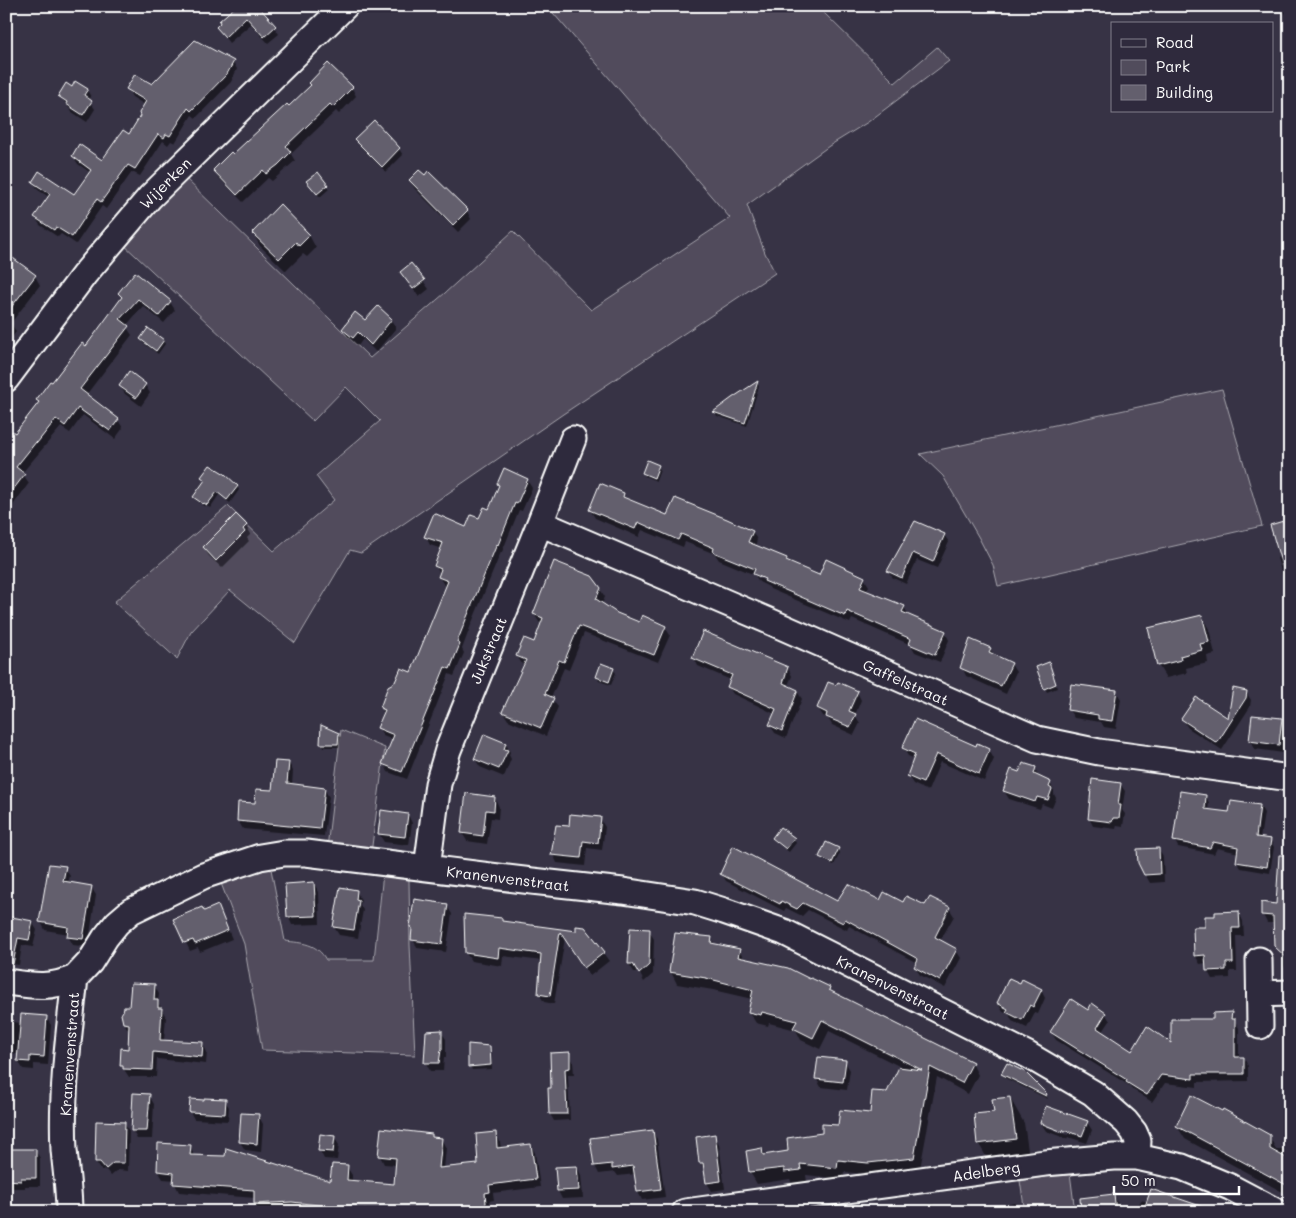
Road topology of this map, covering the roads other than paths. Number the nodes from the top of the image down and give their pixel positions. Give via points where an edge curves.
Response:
1 (345, 6) edge
2 (6, 378) edge
3 (573, 439) dead end
4 (540, 523) junction
5 (1290, 778) edge
6 (427, 868) junction
7 (1258, 960) dead end
8 (75, 978) junction
9 (6, 982) edge
10 (1290, 993) edge
11 (1260, 994) junction
12 (1260, 1026) dead end
13 (1137, 1157) junction
14 (69, 1212) edge
15 (685, 1212) edge
16 (1277, 1212) edge

1 - 2 street, Wijerken via 150,197 84,275
3 - 4 street, Jukstraat
4 - 5 street, Gaffelstraat via 1037,739 1099,752
4 - 6 street, Jukstraat via 448,750 438,784
6 - 8 street, Kranenvenstraat via 306,853 260,857 204,876 131,911 117,923
6 - 13 street, Kranenvenstraat via 695,902 784,932 1028,1056 1093,1093 1134,1132 1138,1141
7 - 11 street
8 - 9 street via 58,985 38,987
8 - 14 street, Kranenvenstraat via 65,1099 64,1150
10 - 11 street
11 - 12 street
13 - 15 street, Adelberg via 1045,1163
13 - 16 street, Adelberg via 1182,1167

